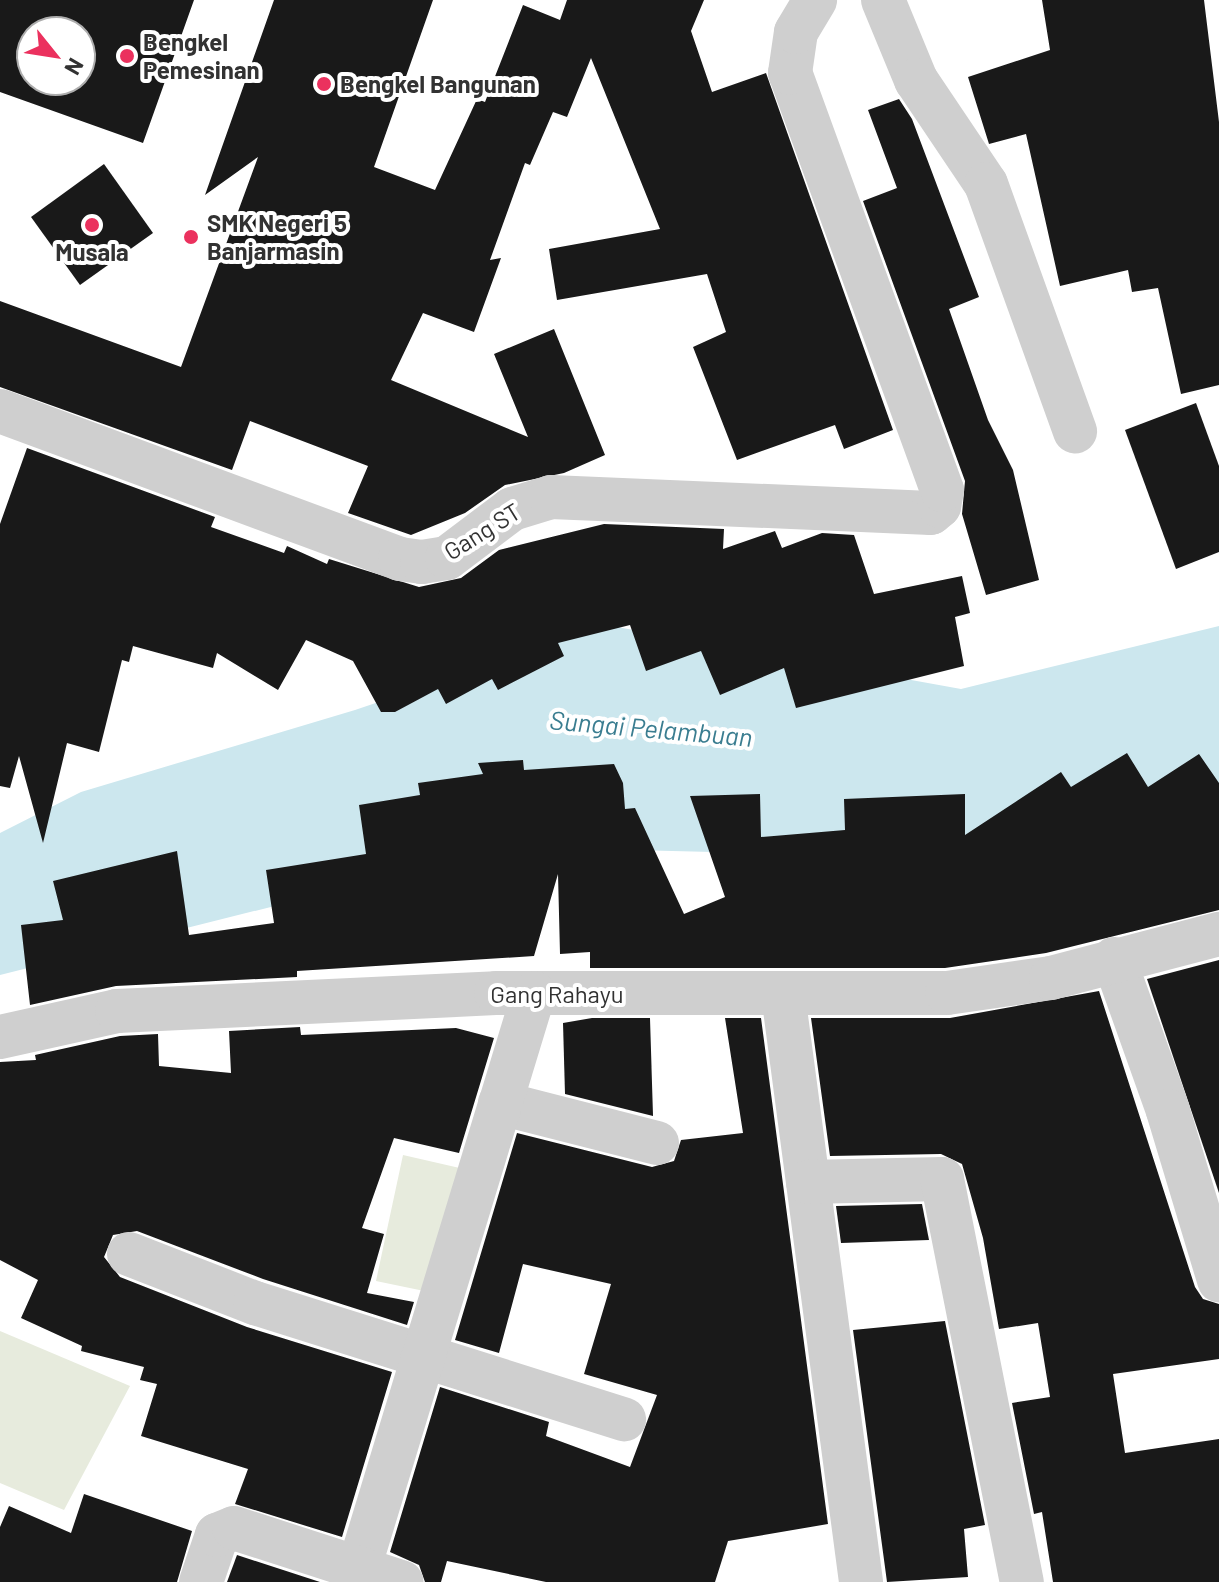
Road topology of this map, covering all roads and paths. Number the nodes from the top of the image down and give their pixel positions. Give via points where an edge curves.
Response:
1 (815, 0) edge
2 (883, 0) edge
3 (0, 411) edge
4 (1075, 431) dead end
5 (1219, 934) edge
6 (1114, 959) junction
7 (534, 993) junction
8 (783, 994) junction
9 (0, 1037) edge
10 (500, 1103) junction
11 (657, 1143) dead end
12 (808, 1182) junction
13 (129, 1254) dead end
14 (1219, 1280) edge
15 (425, 1357) junction
16 (624, 1419) dead end
17 (359, 1568) junction
18 (201, 1582) edge
19 (401, 1582) edge
20 (861, 1582) edge
21 (1022, 1582) edge

1 - 3 street, Gang ST via 796,32 790,73 942,490 939,506 931,513 551,497 496,518 447,558 422,562 400,559
2 - 4 street via 916,80 982,175
5 - 6 street, Gang Rahayu
6 - 8 street, Gang Rahayu via 1051,978 947,993
6 - 14 street via 1168,1111
7 - 8 street, Gang Rahayu
7 - 9 street, Gang Rahayu via 117,1011
7 - 10 street
8 - 12 street
10 - 11 street
10 - 15 street
12 - 20 street
12 - 21 street via 942,1179
13 - 15 street via 255,1303
15 - 16 street
15 - 17 street
17 - 18 street via 234,1528 217,1535
17 - 19 street

